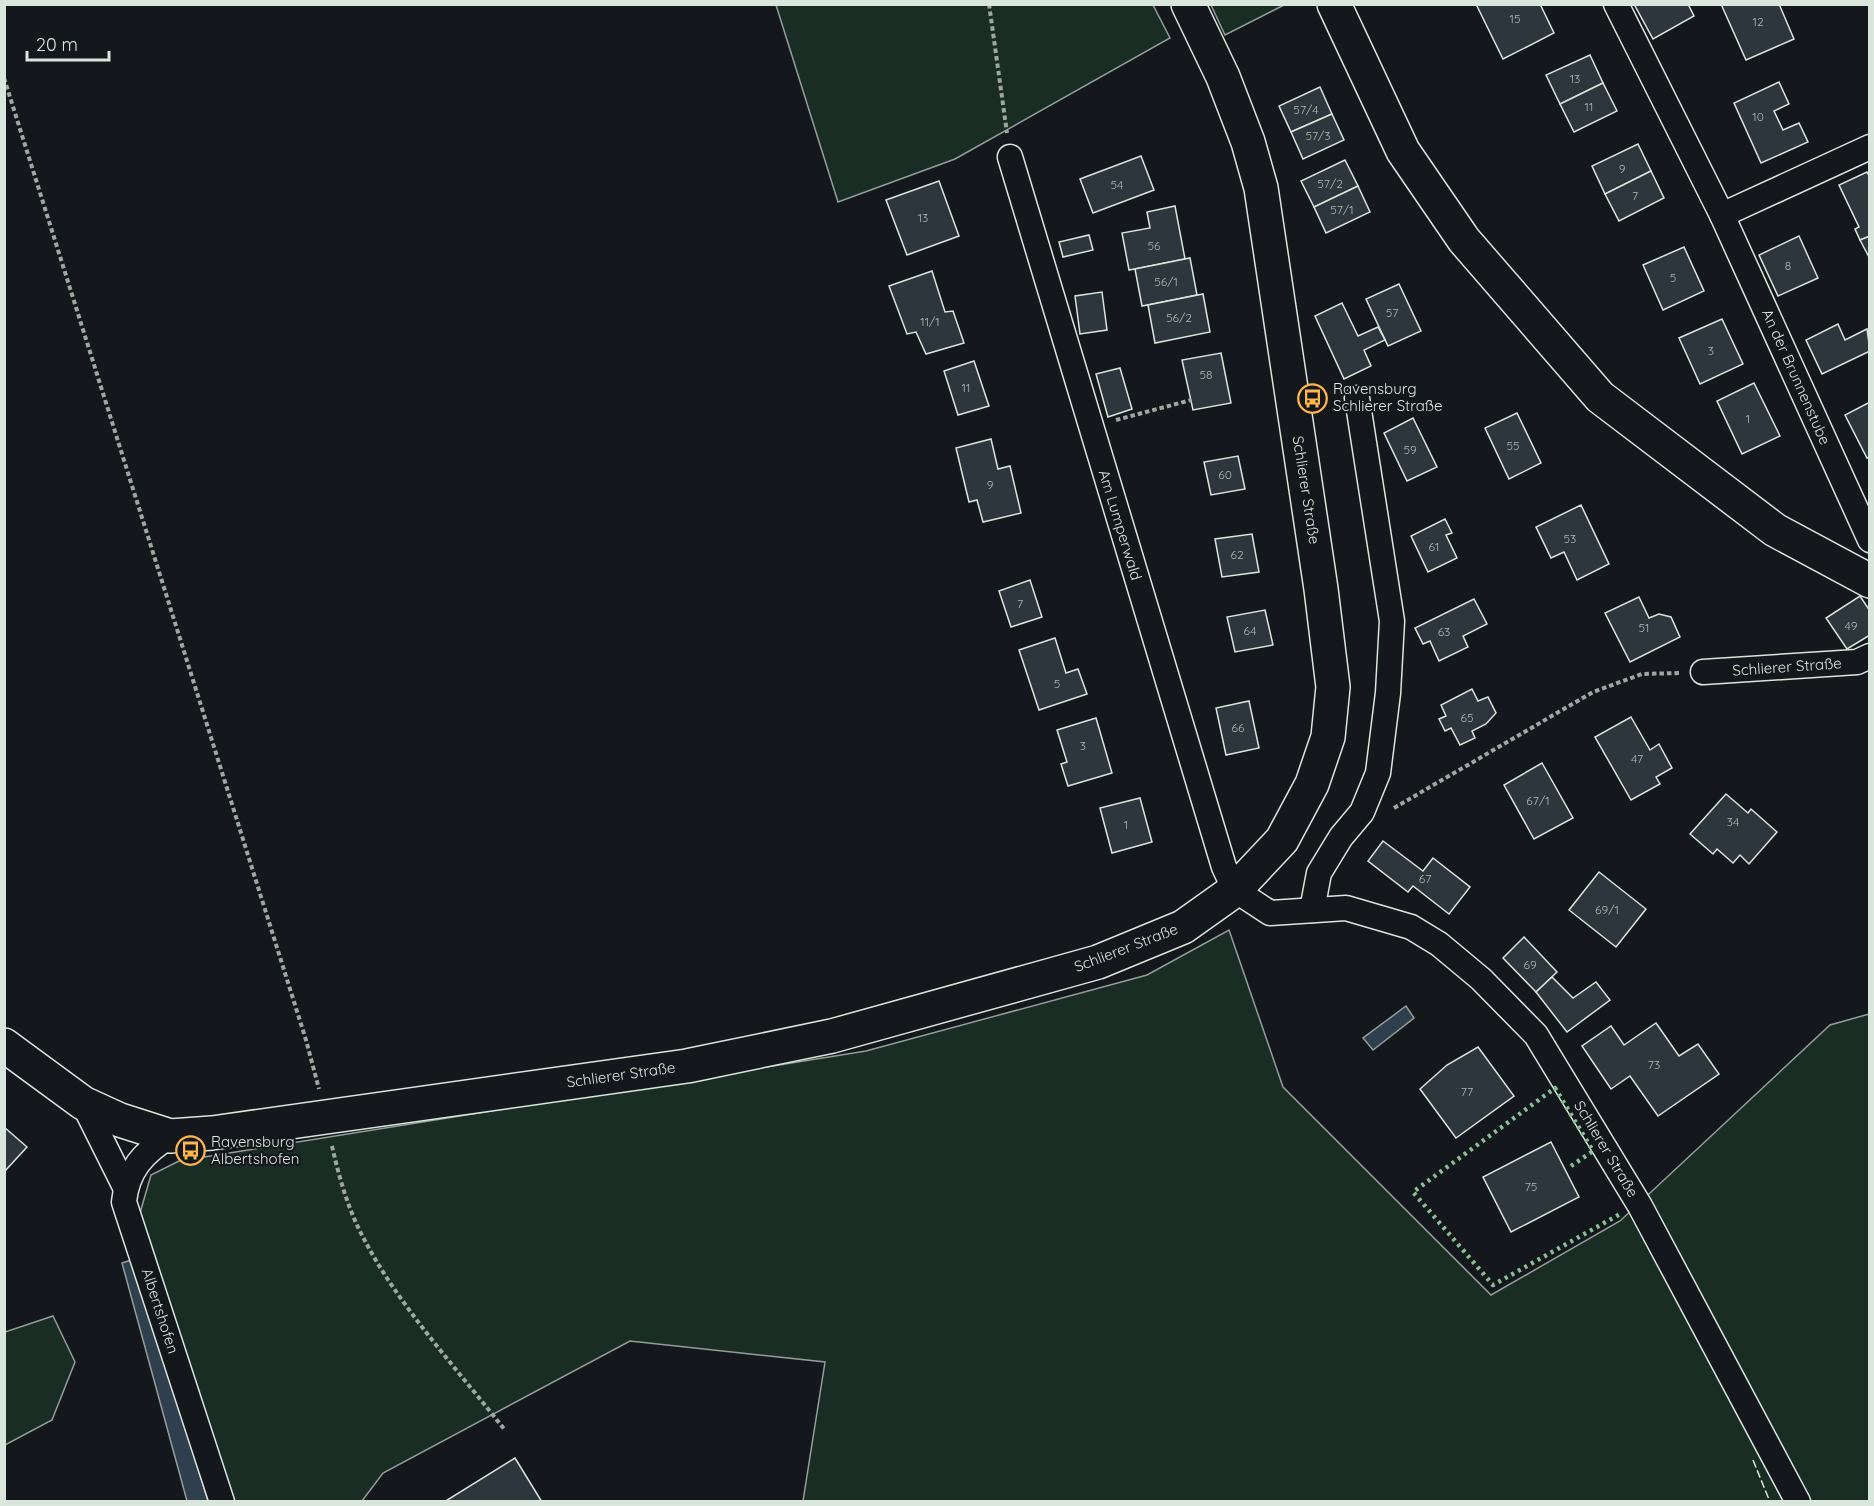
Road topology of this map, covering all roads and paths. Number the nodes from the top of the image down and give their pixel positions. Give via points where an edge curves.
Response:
1 (989, 4) edge
2 (1188, 4) edge
3 (1334, 4) edge
4 (1616, 4) edge
5 (4, 78) edge
6 (1869, 147) edge
7 (1010, 157) joint
8 (1722, 215) junction
9 (1357, 398) dead end
10 (1191, 400) dead end
11 (1106, 423) dead end
12 (1869, 540) edge
13 (1869, 582) edge
14 (1869, 656) edge
15 (1702, 672) joint
16 (1394, 807) dead end
17 (1235, 890) junction
18 (1312, 910) junction
19 (4, 1046) edge
20 (83, 1103) junction
21 (326, 1117) junction
22 (170, 1136) junction
23 (125, 1187) junction
24 (504, 1429) dead end
25 (222, 1502) edge
26 (1798, 1502) edge

1 - 7 path
2 - 17 main road, Schlierer Straße via 1223,77 1261,188 1333,687 1328,737 1312,784 1282,840
3 - 13 main road via 1402,152 1464,240 1600,397 1775,530
4 - 8 street, An der Brunnenstube
5 - 21 path via 306,1040
6 - 8 street
7 - 17 street, Am Lumperwald via 1220,856
8 - 12 street, An der Brunnenstube
9 - 18 street via 1392,621 1388,693 1378,773 1362,812 1319,873
10 - 11 path
14 - 15 street, Schlierer Straße via 1857,662
15 - 16 path via 1642,674 1593,692
17 - 18 street, Schlierer Straße via 1270,913
17 - 21 main road, Schlierer Straße via 1183,927 1098,962 832,1036 687,1066
18 - 26 street, Schlierer Straße via 1346,908 1411,927 1439,944 1481,979 1536,1035 1640,1206
19 - 20 main road, Schlierer Straße
20 - 22 main road, Schlierer Straße
20 - 23 street, Albertshofen
21 - 22 main road, Schlierer Straße
21 - 24 path via 340,1179 363,1237 397,1292
22 - 23 street via 146,1152
23 - 25 street, Albertshofen via 124,1202

